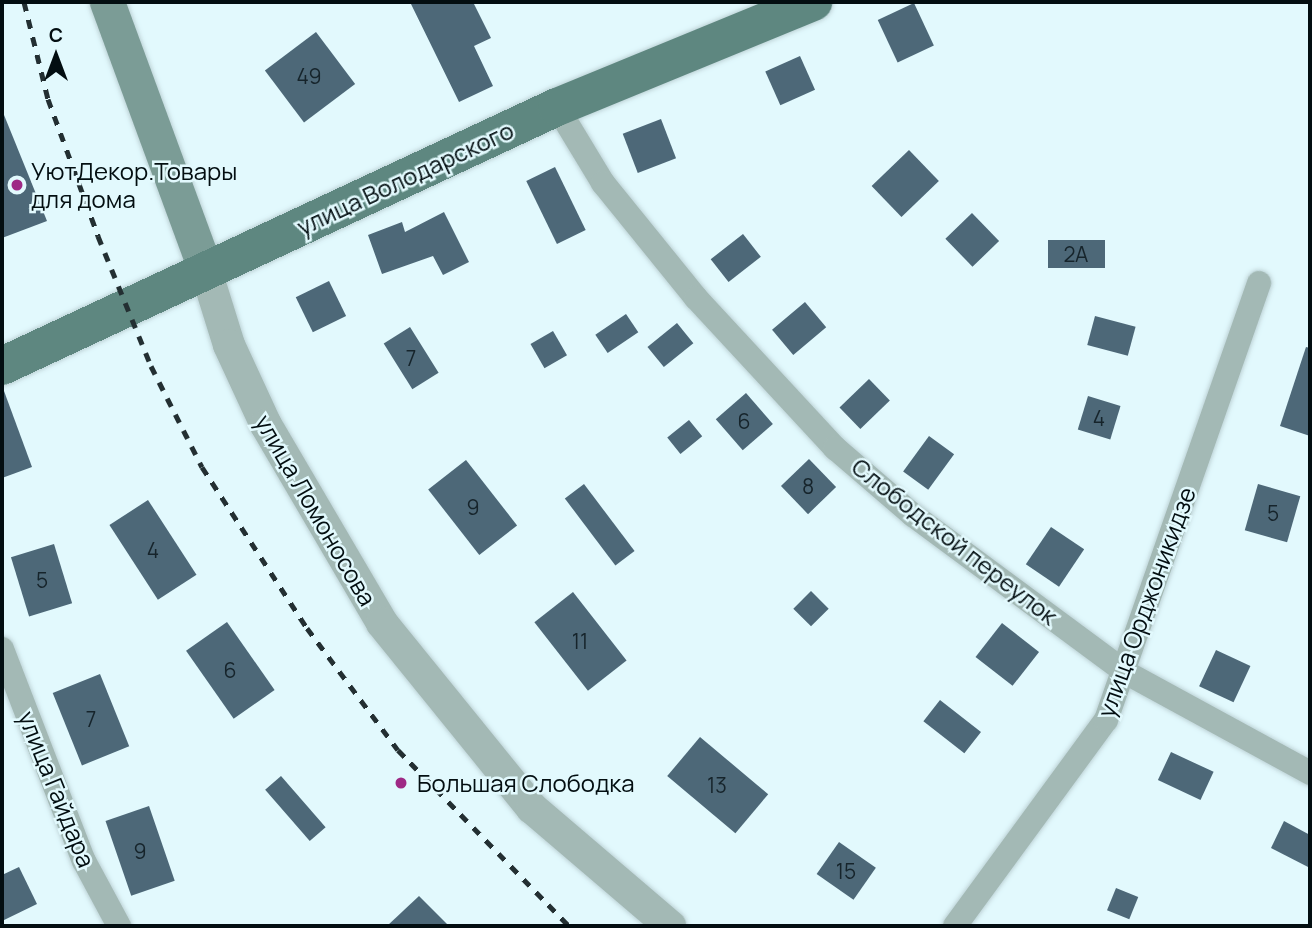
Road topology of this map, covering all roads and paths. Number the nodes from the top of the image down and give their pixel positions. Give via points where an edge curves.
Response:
1 (108, 2) edge
2 (813, 2) edge
3 (557, 107) junction
4 (206, 271) junction
5 (1259, 283) dead end
6 (2, 366) edge
7 (2, 649) edge
8 (1125, 672) junction
9 (1310, 773) edge
10 (118, 926) edge
11 (670, 926) edge
12 (955, 926) edge

1 - 4 main road, улица Ломоносова
2 - 3 main road, улица Володарского
3 - 4 main road, улица Володарского
3 - 8 street, Слободской переулок via 603,183 696,298 835,448 913,515
4 - 6 main road, улица Володарского
4 - 11 street, улица Ломоносова via 229,345 266,425 382,624 532,808
5 - 8 street, улица Орджоникидзе
7 - 10 street, улица Гайдара via 84,861
8 - 9 street, Слободской переулок
8 - 12 street, улица Орджоникидзе via 1106,720

